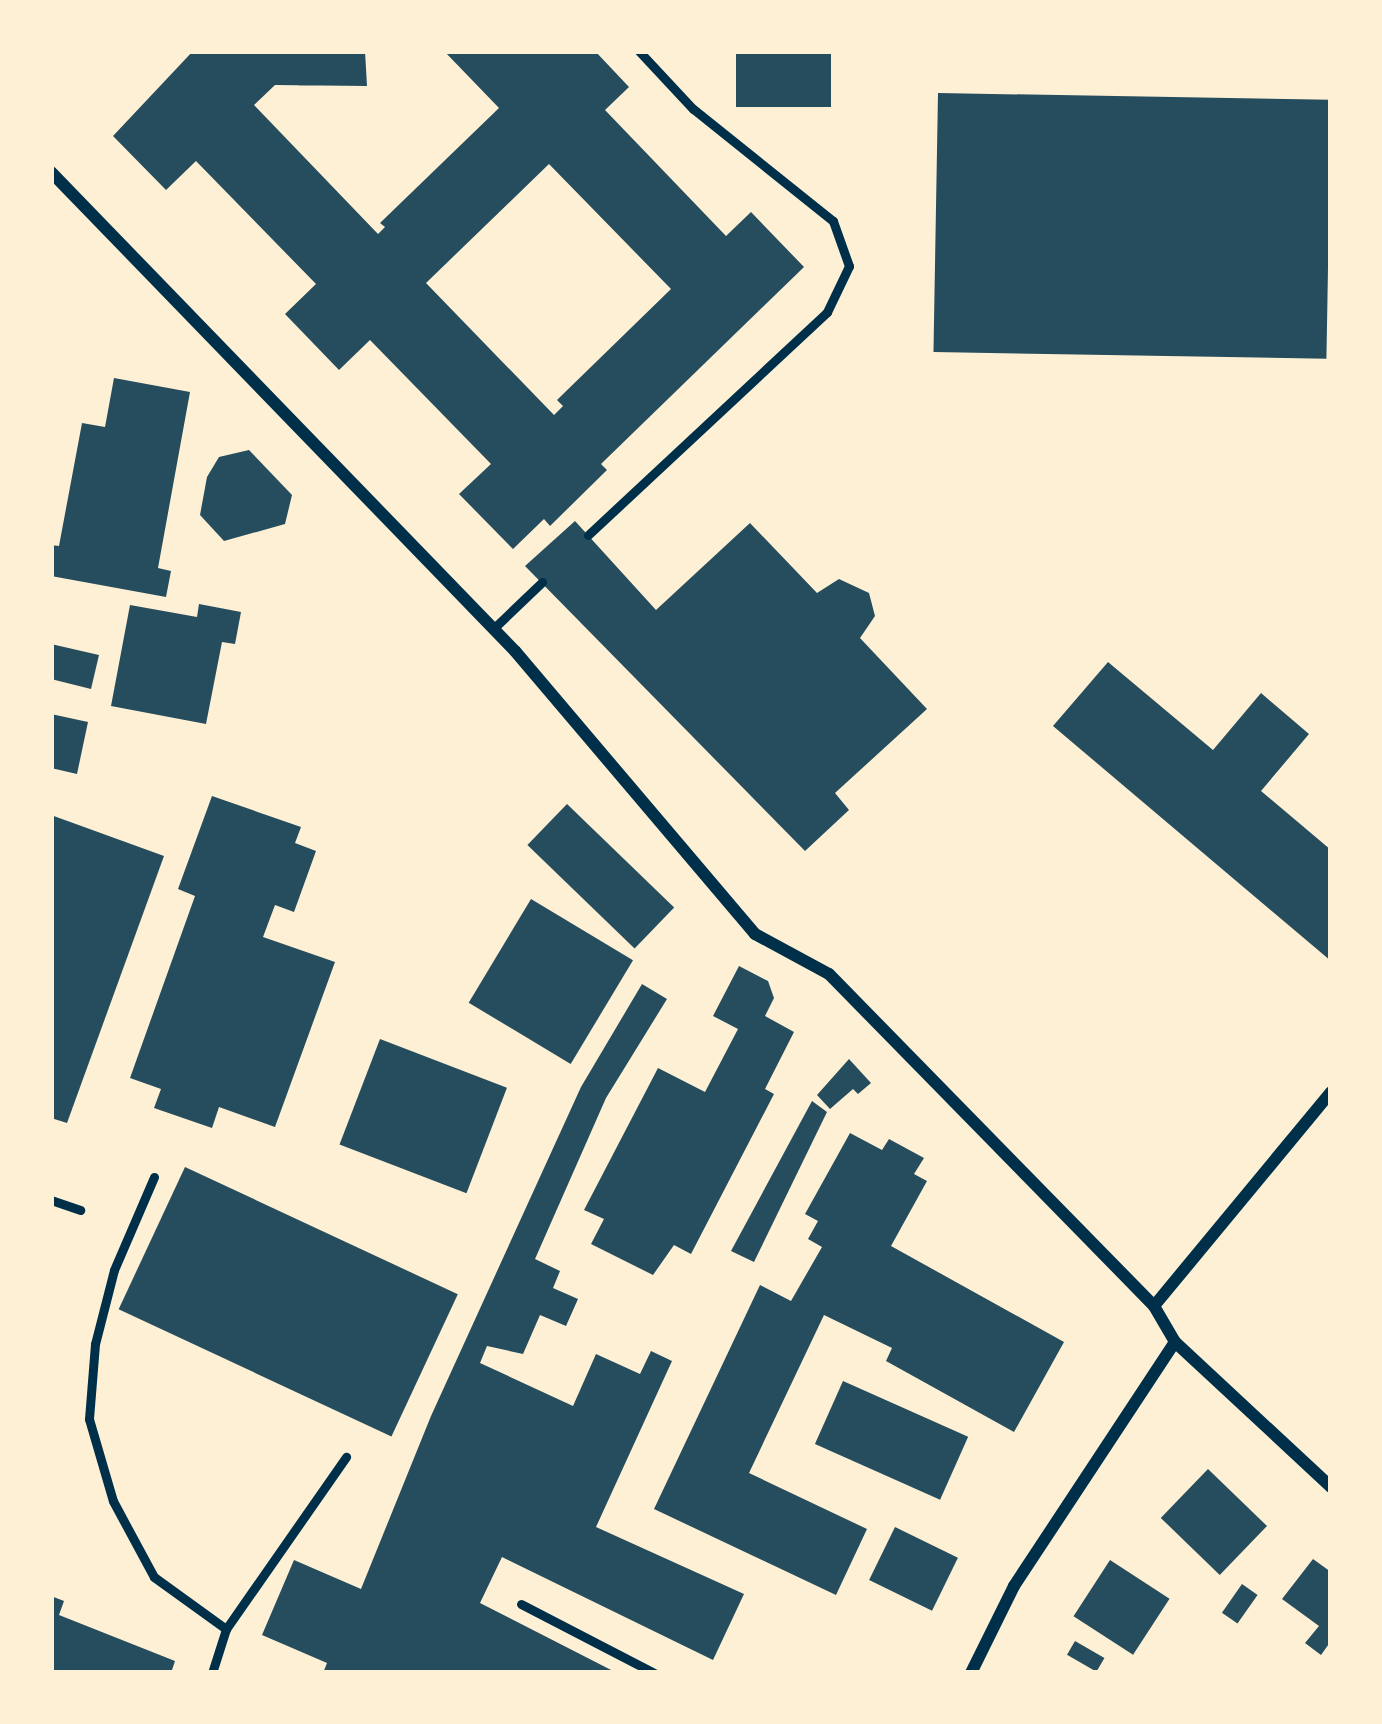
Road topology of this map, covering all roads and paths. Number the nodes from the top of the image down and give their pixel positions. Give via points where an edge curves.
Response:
1 (639, 51) edge
2 (51, 172) edge
3 (588, 535) dead end
4 (542, 582) dead end
5 (493, 629) junction
6 (1331, 1092) edge
7 (154, 1178) dead end
8 (51, 1200) edge
9 (80, 1210) dead end
10 (1154, 1306) junction
11 (1175, 1342) junction
12 (346, 1457) dead end
13 (1331, 1487) edge
14 (521, 1604) dead end
15 (226, 1630) junction
16 (212, 1673) edge
17 (654, 1673) edge
18 (971, 1673) edge

1 - 3 lane via 693,109 833,221 849,266 827,312
2 - 5 street
4 - 5 lane
5 - 10 street via 755,934 829,974
6 - 10 street
7 - 15 lane via 114,1270 95,1344 89,1419 113,1501 154,1576
8 - 9 lane
10 - 11 street
11 - 13 street
11 - 18 street via 1014,1586
12 - 15 lane
14 - 17 lane
15 - 16 lane

